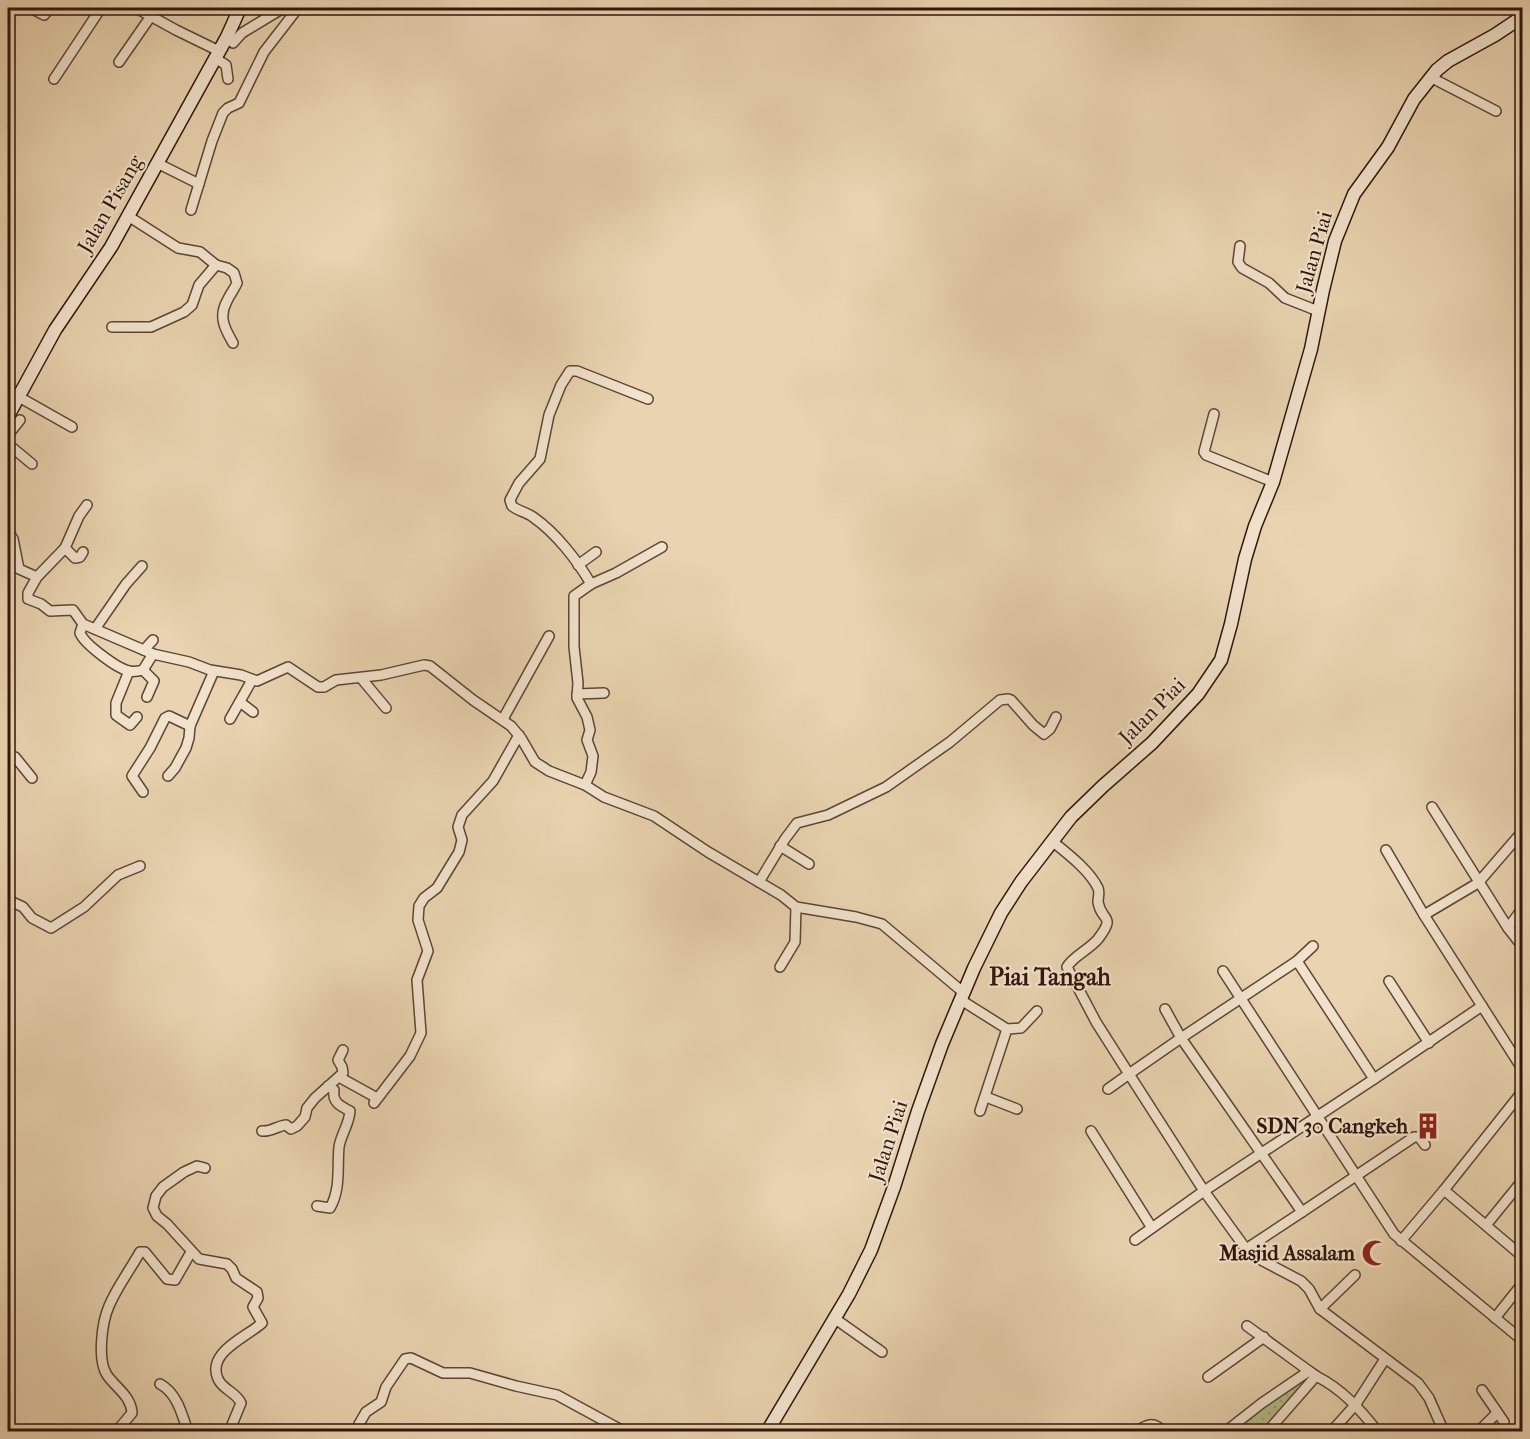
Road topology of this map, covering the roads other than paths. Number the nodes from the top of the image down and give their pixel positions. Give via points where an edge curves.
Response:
1 (30, 8) edge
2 (50, 8) edge
3 (101, 8) edge
4 (136, 8) edge
5 (240, 8) edge
6 (298, 8) edge
7 (280, 10) dead end
8 (152, 16) junction
9 (1522, 17) edge
10 (233, 42) junction
11 (217, 54) junction
12 (118, 62) dead end
13 (1430, 77) junction
14 (54, 79) dead end
15 (228, 79) dead end
16 (1496, 111) dead end
17 (157, 163) junction
18 (199, 184) junction
19 (191, 210) dead end
20 (128, 216) junction
21 (1240, 246) dead end
22 (216, 265) junction
23 (1318, 311) junction
24 (112, 327) dead end
25 (233, 343) dead end
26 (19, 397) junction
27 (648, 399) dead end
28 (1214, 414) dead end
29 (8, 416) edge
30 (20, 420) dead end
31 (72, 427) dead end
32 (8, 435) edge
33 (8, 444) edge
34 (32, 464) dead end
35 (1274, 482) junction
36 (87, 505) dead end
37 (8, 531) edge
38 (662, 547) dead end
39 (65, 548) junction
40 (83, 552) dead end
41 (596, 552) dead end
42 (578, 565) junction
43 (142, 566) dead end
44 (37, 577) junction
45 (591, 584) junction
46 (83, 624) junction
47 (95, 629) junction
48 (549, 636) dead end
49 (153, 640) dead end
50 (148, 652) junction
51 (143, 670) junction
52 (129, 671) junction
53 (214, 671) junction
54 (361, 678) junction
55 (252, 680) junction
56 (604, 693) dead end
57 (577, 694) junction
58 (147, 697) dead end
59 (240, 702) junction
60 (386, 708) dead end
61 (253, 712) dead end
62 (137, 717) dead end
63 (1056, 717) dead end
64 (230, 718) dead end
65 (503, 719) junction
66 (190, 726) junction
67 (519, 735) junction
68 (8, 759) edge
69 (168, 776) dead end
70 (32, 778) dead end
71 (585, 785) junction
72 (143, 792) dead end
73 (1432, 807) dead end
74 (1522, 832) edge
75 (1052, 841) junction
76 (780, 846) junction
77 (1386, 850) dead end
78 (809, 864) dead end
79 (140, 866) dead end
80 (759, 882) junction
81 (1478, 883) junction
82 (8, 900) edge
83 (796, 907) junction
84 (1522, 909) edge
85 (1424, 915) junction
86 (1508, 928) junction
87 (1313, 946) dead end
88 (1522, 946) edge
89 (1297, 961) junction
90 (780, 967) dead end
91 (1222, 971) dead end
92 (1389, 981) dead end
93 (962, 997) junction
94 (1240, 1000) junction
95 (1482, 1006) junction
96 (1165, 1008) dead end
97 (1037, 1011) dead end
98 (1007, 1029) junction
99 (1181, 1038) junction
100 (1429, 1043) junction
101 (343, 1050) dead end
102 (1521, 1067) dead end
103 (1130, 1074) junction
104 (339, 1077) junction
105 (1374, 1079) junction
106 (328, 1086) junction
107 (1108, 1089) dead end
108 (1522, 1092) edge
109 (986, 1097) junction
110 (1017, 1109) dead end
111 (980, 1111) dead end
112 (1317, 1118) junction
113 (262, 1131) dead end
114 (1091, 1131) dead end
115 (1425, 1145) dead end
116 (1260, 1154) junction
117 (205, 1168) dead end
118 (1355, 1176) junction
119 (1522, 1181) edge
120 (1444, 1190) junction
121 (1204, 1191) junction
122 (317, 1206) dead end
123 (1302, 1212) junction
124 (1487, 1224) junction
125 (1152, 1228) junction
126 (1135, 1240) dead end
127 (1401, 1241) junction
128 (1246, 1249) junction
129 (191, 1252) junction
130 (1522, 1256) edge
131 (1355, 1275) dead end
132 (1522, 1284) edge
133 (1320, 1309) junction
134 (834, 1318) junction
135 (1495, 1318) junction
136 (1247, 1326) dead end
137 (1264, 1337) junction
138 (1522, 1340) edge
139 (882, 1352) dead end
140 (1385, 1359) junction
141 (1312, 1373) junction
142 (1208, 1377) dead end
143 (160, 1384) dead end
144 (1482, 1390) dead end
145 (1356, 1404) junction
146 (1497, 1413) junction
147 (1504, 1422) dead end
148 (358, 1424) dead end
149 (116, 1431) edge
150 (188, 1431) edge
151 (229, 1431) edge
152 (625, 1431) edge
153 (767, 1431) edge
154 (1135, 1431) edge
155 (1163, 1431) edge
156 (1225, 1431) edge
157 (1267, 1431) edge
158 (1331, 1431) edge
159 (1378, 1431) edge
160 (1444, 1431) edge
161 (1478, 1431) edge

1 - 2 street via 44,15
3 - 14 street
4 - 8 street
5 - 10 street, Jalan Pisang
6 - 18 street via 264,52 239,103 223,113
7 - 10 street
8 - 11 street
8 - 12 street
9 - 13 street, Jalan Piai via 1448,61
10 - 11 street, Jalan Pisang
11 - 15 street via 226,65
11 - 17 street, Jalan Pisang
13 - 16 street
13 - 23 street, Jalan Piai via 1347,208
17 - 18 street
17 - 20 street, Jalan Pisang
18 - 19 street
20 - 22 street via 178,248 200,252
20 - 26 street, Jalan Pisang via 55,330
21 - 23 street via 1238,262 1242,268 1260,276 1289,300
22 - 24 street via 184,312 151,327
22 - 25 street via 231,269 236,276 236,287 222,316
23 - 35 street, Jalan Piai
26 - 29 street, Jalan Pisang
26 - 31 street
27 - 42 street via 570,371 549,415 540,459 512,493 512,506 540,522
28 - 35 street via 1206,455
30 - 32 street
33 - 34 street
35 - 75 street, Jalan Piai via 1255,526 1227,641 1213,673 1152,743 1083,805
36 - 39 street
37 - 44 street via 18,569
38 - 45 street
39 - 40 street via 75,558
39 - 44 street
41 - 42 street
42 - 45 street
43 - 47 street
44 - 46 street via 28,599 50,611 73,610
45 - 57 street via 576,593 573,600
46 - 47 street
46 - 52 street via 80,633 85,642
47 - 50 street
48 - 65 street
49 - 50 street
50 - 51 street
50 - 53 street
51 - 52 street
51 - 58 street via 154,681
52 - 62 street via 116,703 116,715 130,725
53 - 55 street
53 - 66 street
54 - 55 street via 336,680 318,687 288,667 262,680
54 - 60 street
54 - 65 street via 430,666
55 - 59 street
56 - 57 street
57 - 71 street via 587,717 587,740 593,756
59 - 61 street
59 - 64 street
63 - 76 street via 1044,734 1011,700 1000,700 896,781 828,815 797,823
65 - 67 street
66 - 69 street via 186,748
66 - 72 street via 169,716 165,718 132,776
67 - 71 street via 535,762
67 - 104 street via 493,781 462,815 458,826 462,840 459,852 437,888 420,906 418,920 428,951 417,980 421,1033 410,1056 375,1100
68 - 70 street via 15,758
71 - 80 street via 604,797 654,816
73 - 81 street
74 - 81 street
75 - 93 street, Jalan Piai via 1001,914
75 - 103 street via 1070,855 1099,889 1098,903 1108,920 1107,926 1067,966 1096,1022
76 - 78 street
76 - 80 street
77 - 85 street
79 - 82 street via 118,875 91,901 51,928
80 - 83 street
81 - 85 street
81 - 86 street
83 - 90 street via 793,947
83 - 93 street via 882,924
84 - 86 street
85 - 95 street
86 - 88 street
87 - 89 street
89 - 94 street
89 - 105 street
91 - 94 street
92 - 100 street
93 - 98 street
93 - 134 street, Jalan Piai via 871,1250
94 - 99 street
94 - 112 street
95 - 100 street
95 - 102 street
96 - 99 street
97 - 98 street via 1021,1028
98 - 109 street
99 - 103 street
99 - 116 street
100 - 105 street
101 - 104 street via 338,1060 343,1073
103 - 107 street
103 - 121 street
104 - 106 street
105 - 112 street
106 - 113 street via 307,1108 297,1126
106 - 122 street via 334,1090 338,1105 350,1111 350,1118 339,1148 333,1201 330,1208
108 - 120 street
109 - 110 street
109 - 111 street
112 - 116 street
112 - 118 street
114 - 125 street
115 - 118 street via 1414,1137
116 - 121 street
116 - 123 street
117 - 129 street via 197,1166 163,1187 153,1209
118 - 123 street
118 - 127 street
119 - 124 street
120 - 124 street
120 - 127 street
121 - 125 street
121 - 128 street
123 - 128 street
124 - 130 street
125 - 126 street
127 - 135 street
128 - 133 street via 1301,1281
129 - 149 street via 179,1275 171,1281 145,1252 140,1252 109,1307 101,1353 105,1372 131,1403 132,1413
129 - 151 street via 204,1261 227,1264 236,1278 258,1295 253,1307 262,1323 228,1347 216,1367 217,1378 241,1403
131 - 133 street
132 - 135 street
133 - 140 street
134 - 139 street
134 - 153 street, Jalan Piai
135 - 138 street
136 - 137 street
137 - 141 street
137 - 142 street
140 - 145 street
140 - 160 street via 1418,1383
141 - 145 street
141 - 156 street
141 - 157 street
143 - 150 street via 172,1393
144 - 146 street
145 - 158 street
145 - 159 street
146 - 147 street
146 - 161 street
148 - 152 street via 366,1412 381,1402 395,1371 408,1358 443,1372 470,1373 557,1395
154 - 155 street via 1153,1423

